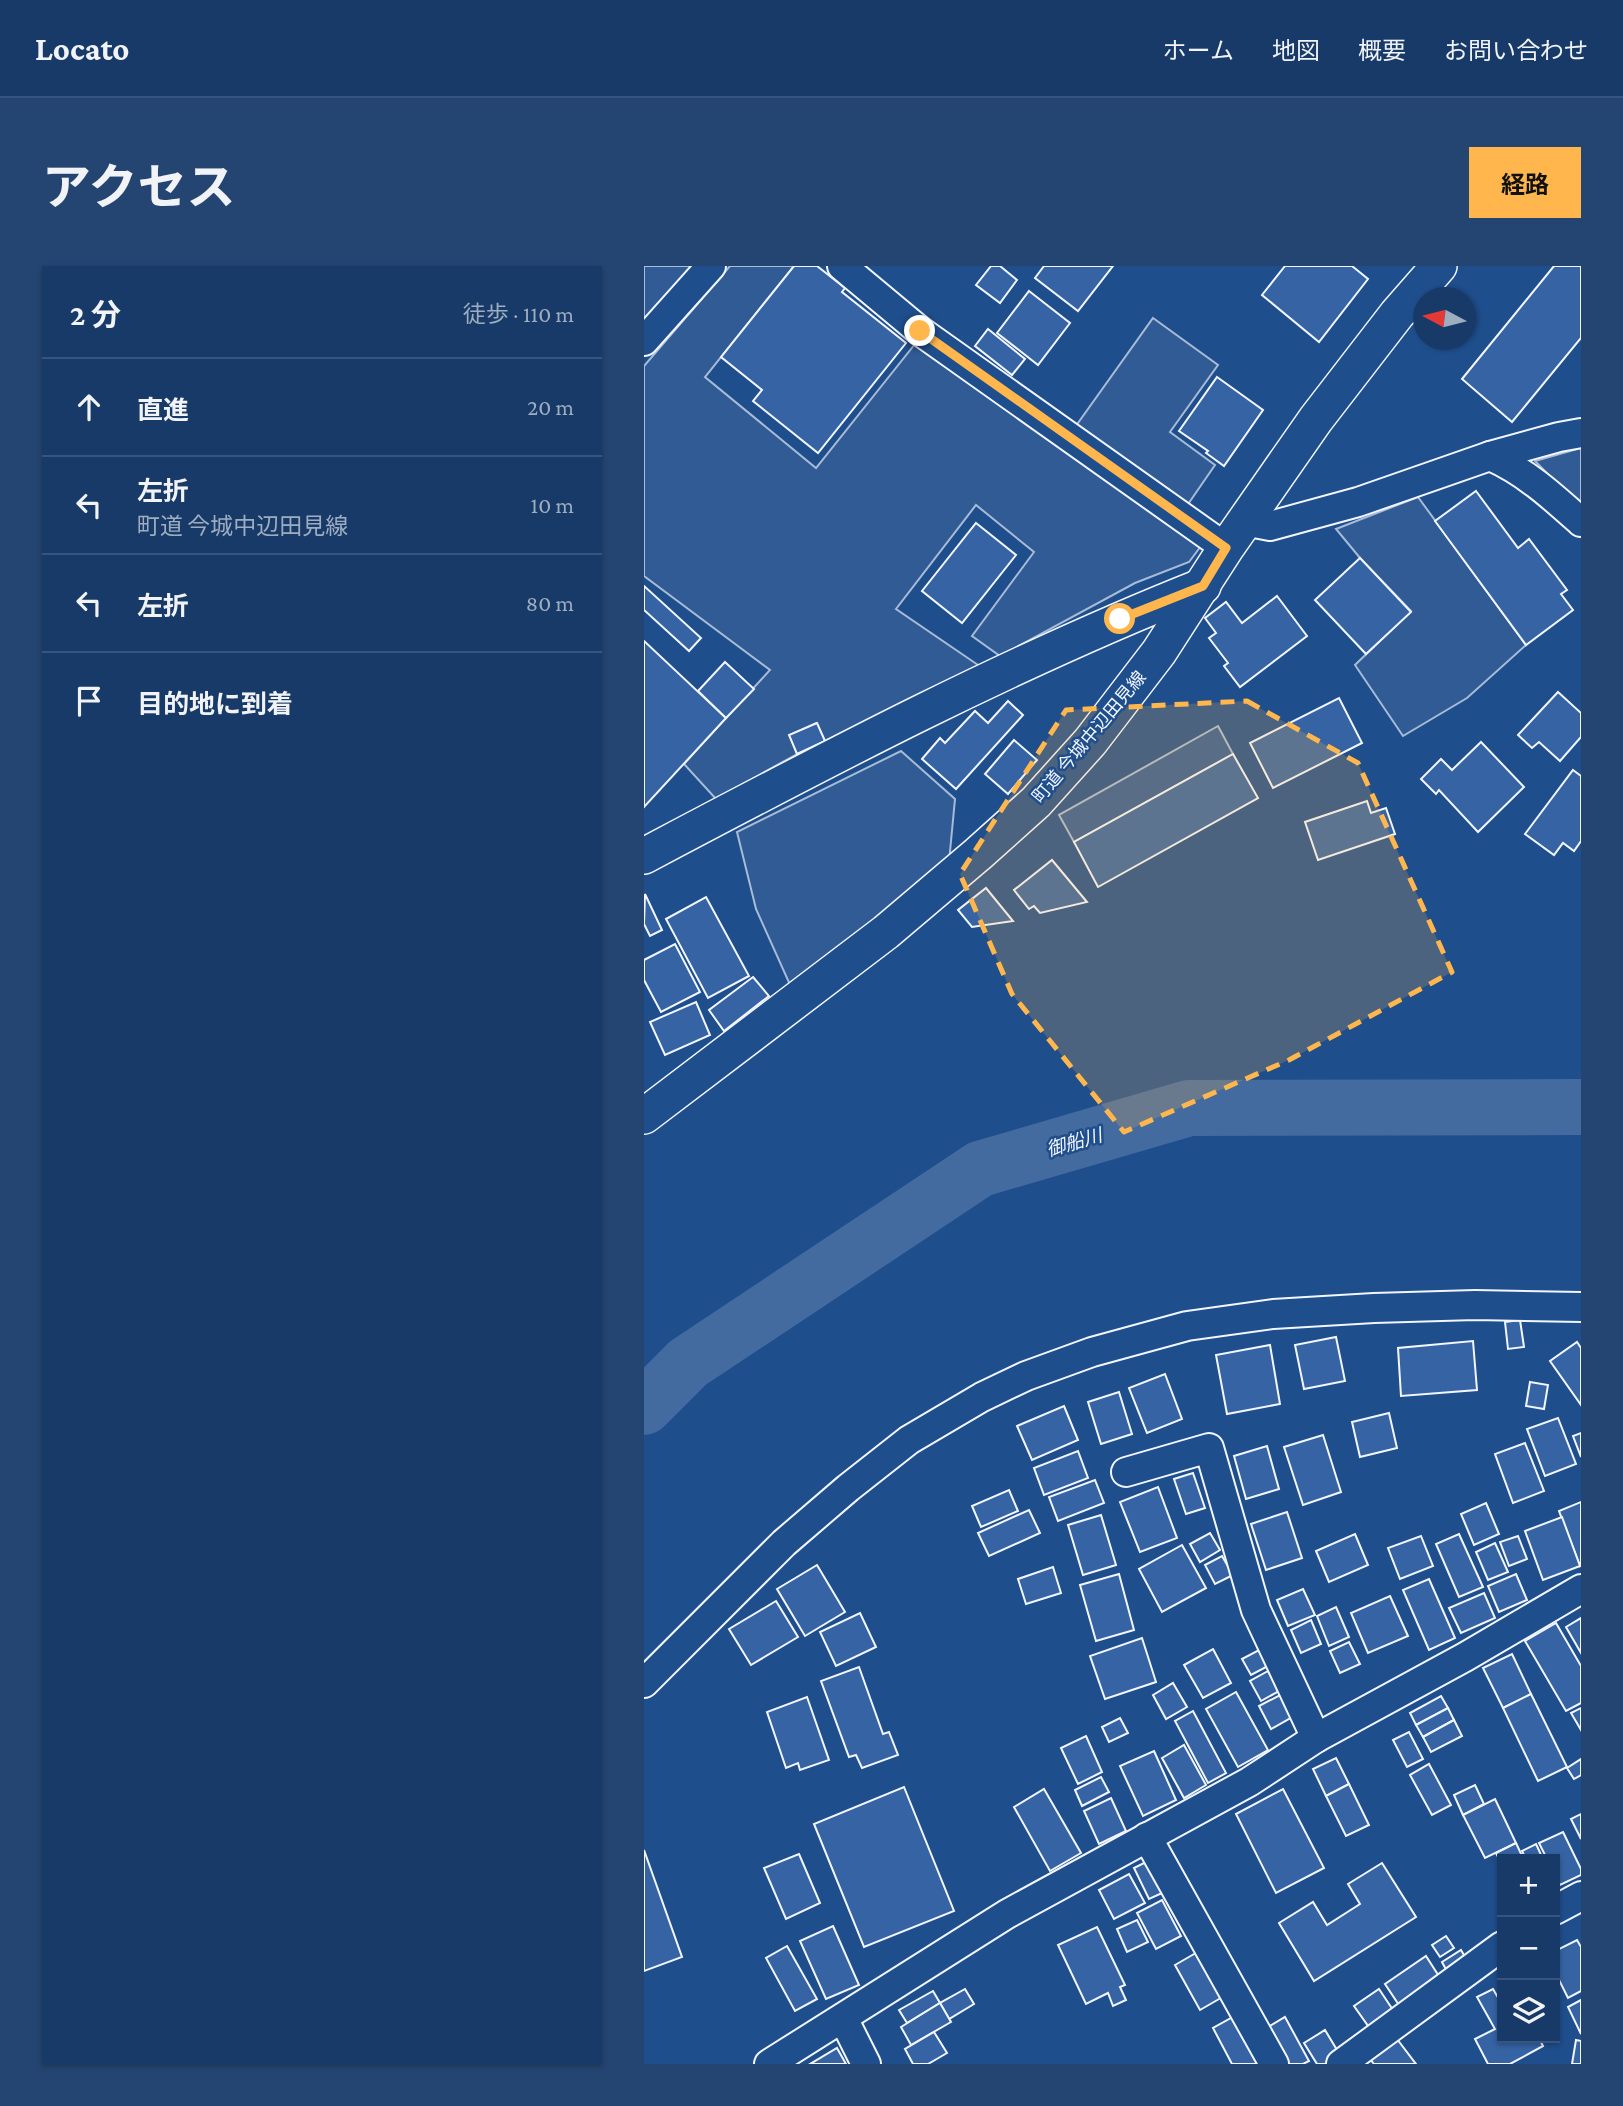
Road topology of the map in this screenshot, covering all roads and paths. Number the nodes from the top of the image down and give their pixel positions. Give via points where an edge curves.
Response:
1 (711, 266) edge
2 (842, 266) edge
3 (1439, 266) edge
4 (644, 341) edge
5 (1581, 433) edge
6 (1490, 456) junction
7 (1581, 522) edge
8 (1235, 535) junction
9 (1203, 586) junction
10 (644, 856) edge
11 (644, 1116) edge
12 (1581, 1307) edge
13 (1126, 1472) dead end
14 (1581, 1589) edge
15 (644, 1684) edge
16 (1317, 1738) junction
17 (1147, 1836) junction
18 (1581, 1896) edge
19 (1560, 1907) edge
20 (1497, 1950) edge
21 (843, 2018) junction
22 (769, 2064) edge
23 (866, 2064) edge
24 (1274, 2064) edge
25 (1341, 2064) edge

1 - 4 street
2 - 8 street via 920,331
3 - 8 street, 町道 今城中辺田見線 via 1316,419
5 - 6 street
6 - 7 street via 1541,485
6 - 8 street via 1358,502
8 - 9 street, 町道 今城中辺田見線
9 - 10 street via 1120,619 882,732
9 - 11 street, 町道 今城中辺田見線 via 1090,742 1036,802 886,932
12 - 15 street via 1475,1305 1273,1314 1187,1326 1026,1376 909,1440 868,1472 784,1543
13 - 16 street via 1209,1448 1256,1610
14 - 16 street
16 - 17 street via 1249,1782
17 - 21 street via 1007,1914
17 - 24 street
18 - 19 street
20 - 25 street
21 - 22 street
21 - 23 street

